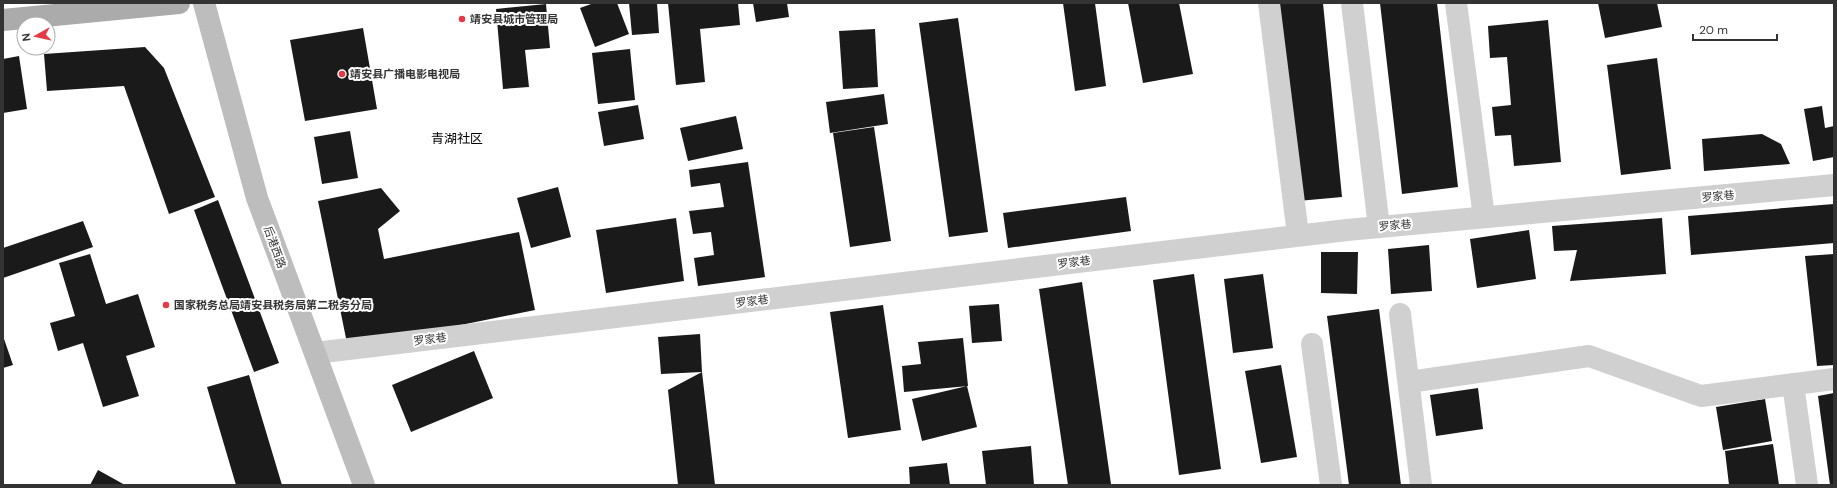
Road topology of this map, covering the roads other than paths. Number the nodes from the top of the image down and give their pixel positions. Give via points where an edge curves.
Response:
1 (179, 3) edge
2 (204, 3) edge
3 (1269, 3) edge
4 (1352, 3) edge
5 (1456, 3) edge
6 (3, 20) edge
7 (1834, 185) edge
8 (1484, 217) junction
9 (1379, 227) junction
10 (1298, 235) junction
11 (1400, 314) dead end
12 (1312, 344) dead end
13 (315, 353) junction
14 (1834, 379) edge
15 (1408, 382) junction
16 (1793, 384) junction
17 (364, 485) edge
18 (1331, 485) edge
19 (1421, 485) edge
20 (1807, 485) edge

1 - 6 main road
2 - 13 main road, 后港西路 via 257,198
3 - 10 street
4 - 9 street
5 - 8 street
7 - 8 street, 罗家巷
8 - 9 street, 罗家巷
9 - 10 street, 罗家巷
10 - 13 street, 罗家巷
11 - 15 street
12 - 18 street
13 - 17 main road, 后港西路
14 - 16 street
15 - 16 street via 1589,356 1701,396
15 - 19 street
16 - 20 street

